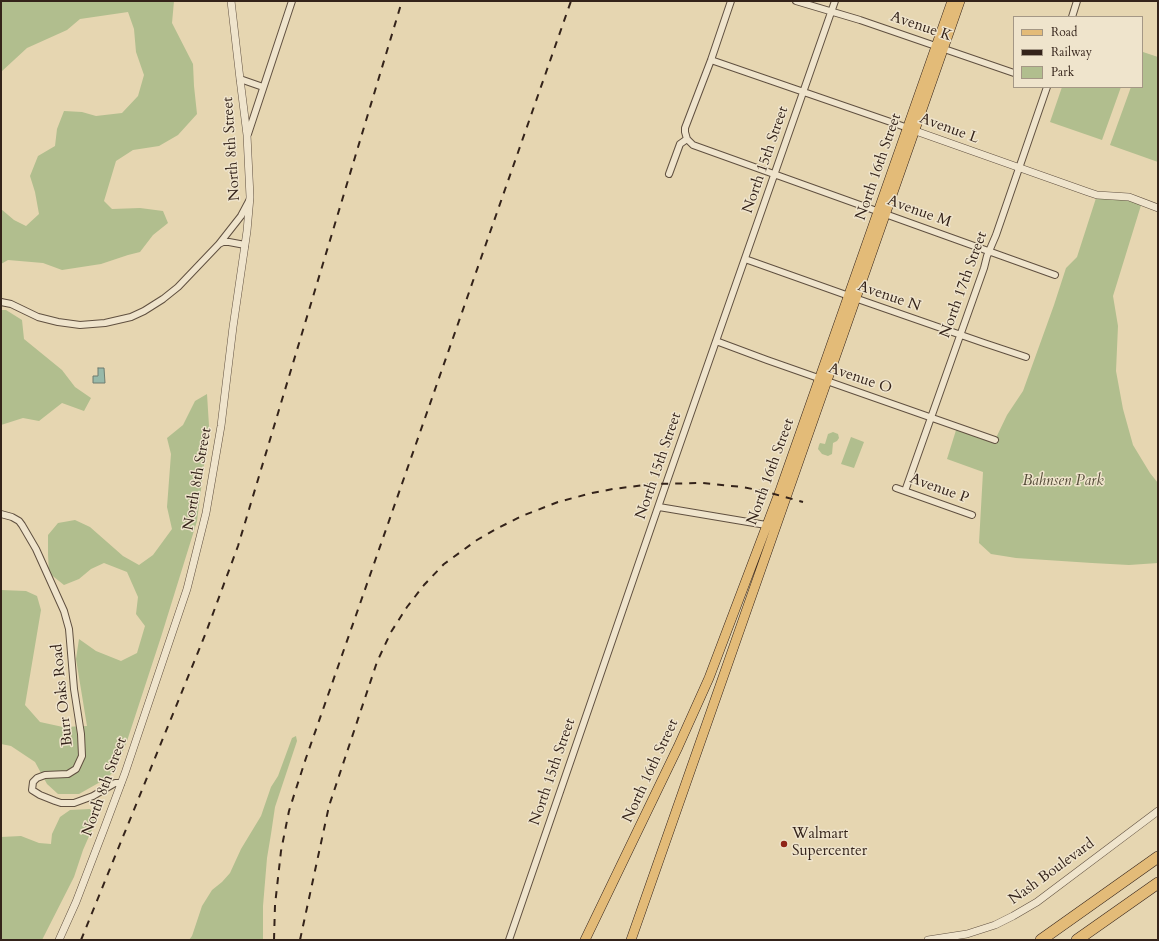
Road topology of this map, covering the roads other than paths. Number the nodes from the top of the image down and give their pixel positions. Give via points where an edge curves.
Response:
1 (231, 1) edge
2 (292, 1) edge
3 (731, 1) edge
4 (796, 1) edge
5 (835, 1) edge
6 (952, 1) edge
7 (960, 1) edge
8 (1078, 1) edge
9 (831, 12) junction
10 (1072, 16) edge
11 (940, 48) junction
12 (711, 60) junction
13 (1013, 73) edge
14 (240, 80) junction
15 (263, 88) junction
16 (1047, 88) edge
17 (804, 92) junction
18 (911, 129) junction
19 (247, 135) junction
20 (687, 139) junction
21 (1019, 168) junction
22 (669, 174) dead end
23 (775, 175) junction
24 (250, 197) junction
25 (1158, 208) edge
26 (882, 213) junction
27 (219, 244) junction
28 (245, 245) junction
29 (989, 252) junction
30 (745, 259) junction
31 (1055, 275) dead end
32 (852, 298) junction
33 (1, 302) edge
34 (960, 335) junction
35 (716, 341) junction
36 (1026, 357) dead end
37 (823, 380) junction
38 (931, 418) junction
39 (995, 440) dead end
40 (896, 488) dead end
41 (905, 491) junction
42 (659, 507) junction
43 (1, 514) edge
44 (972, 515) dead end
45 (766, 525) junction
46 (121, 783) junction
47 (1158, 810) edge
48 (1158, 857) edge
49 (1158, 883) edge
50 (59, 940) edge
51 (510, 940) edge
52 (585, 940) edge
53 (631, 940) edge
54 (928, 940) edge
55 (1041, 940) edge
56 (1077, 940) edge

1 - 14 street, North 8th Street
2 - 15 street
3 - 12 street
4 - 9 street, Avenue K
5 - 9 street, North 15th Street
6 - 11 main road, North 16th Street
7 - 11 main road, North 16th Street
8 - 10 street
9 - 11 street, Avenue K
9 - 17 street, North 15th Street
11 - 13 street, Avenue K
11 - 18 main road, North 16th Street
12 - 17 street, Avenue L
12 - 20 street via 685,128
14 - 15 street
14 - 19 street, North 8th Street
15 - 19 street
16 - 21 street, North 17th Street
17 - 18 street, Avenue L
17 - 23 street, North 15th Street
18 - 21 street, Avenue L
18 - 26 main road, North 16th Street
19 - 24 street, North 8th Street
20 - 22 street via 680,144
20 - 23 street, Avenue M via 693,145
21 - 25 street, Avenue L via 1101,196 1129,197
21 - 29 street, North 17th Street
23 - 26 street, Avenue M
23 - 30 street, North 15th Street
24 - 27 street via 241,216
24 - 28 street, North 8th Street
26 - 29 street, Avenue M
26 - 32 main road, North 16th Street
27 - 28 street via 229,242
27 - 33 street via 170,293 131,317 105,323 69,324 38,317
28 - 46 street, North 8th Street via 218,441 200,544
29 - 31 street, Avenue M
29 - 34 street, North 17th Street
30 - 32 street, Avenue N
30 - 35 street, North 15th Street
32 - 34 street, Avenue N
32 - 37 main road, North 16th Street
34 - 36 street, Avenue N
34 - 38 street, North 17th Street
35 - 37 street, Avenue O
35 - 42 street, North 15th Street
37 - 38 street, Avenue O
37 - 45 main road, North 16th Street
37 - 53 main road, North 16th Street via 732,655
38 - 39 street, Avenue O
38 - 41 street, North 17th Street
40 - 41 street, Avenue P
41 - 44 street, Avenue P
42 - 45 street
42 - 51 street, North 15th Street
43 - 46 street, Burr Oaks Road via 16,519 22,525 36,549 64,611 69,629 81,734 82,756 76,769 68,774 37,778 33,782 32,790 54,801 74,803 115,783
45 - 52 main road, North 16th Street via 703,693
46 - 50 street, North 8th Street
47 - 54 street, Nash Boulevard via 1037,902 1013,916 996,925 967,934
48 - 55 highway
49 - 56 highway

